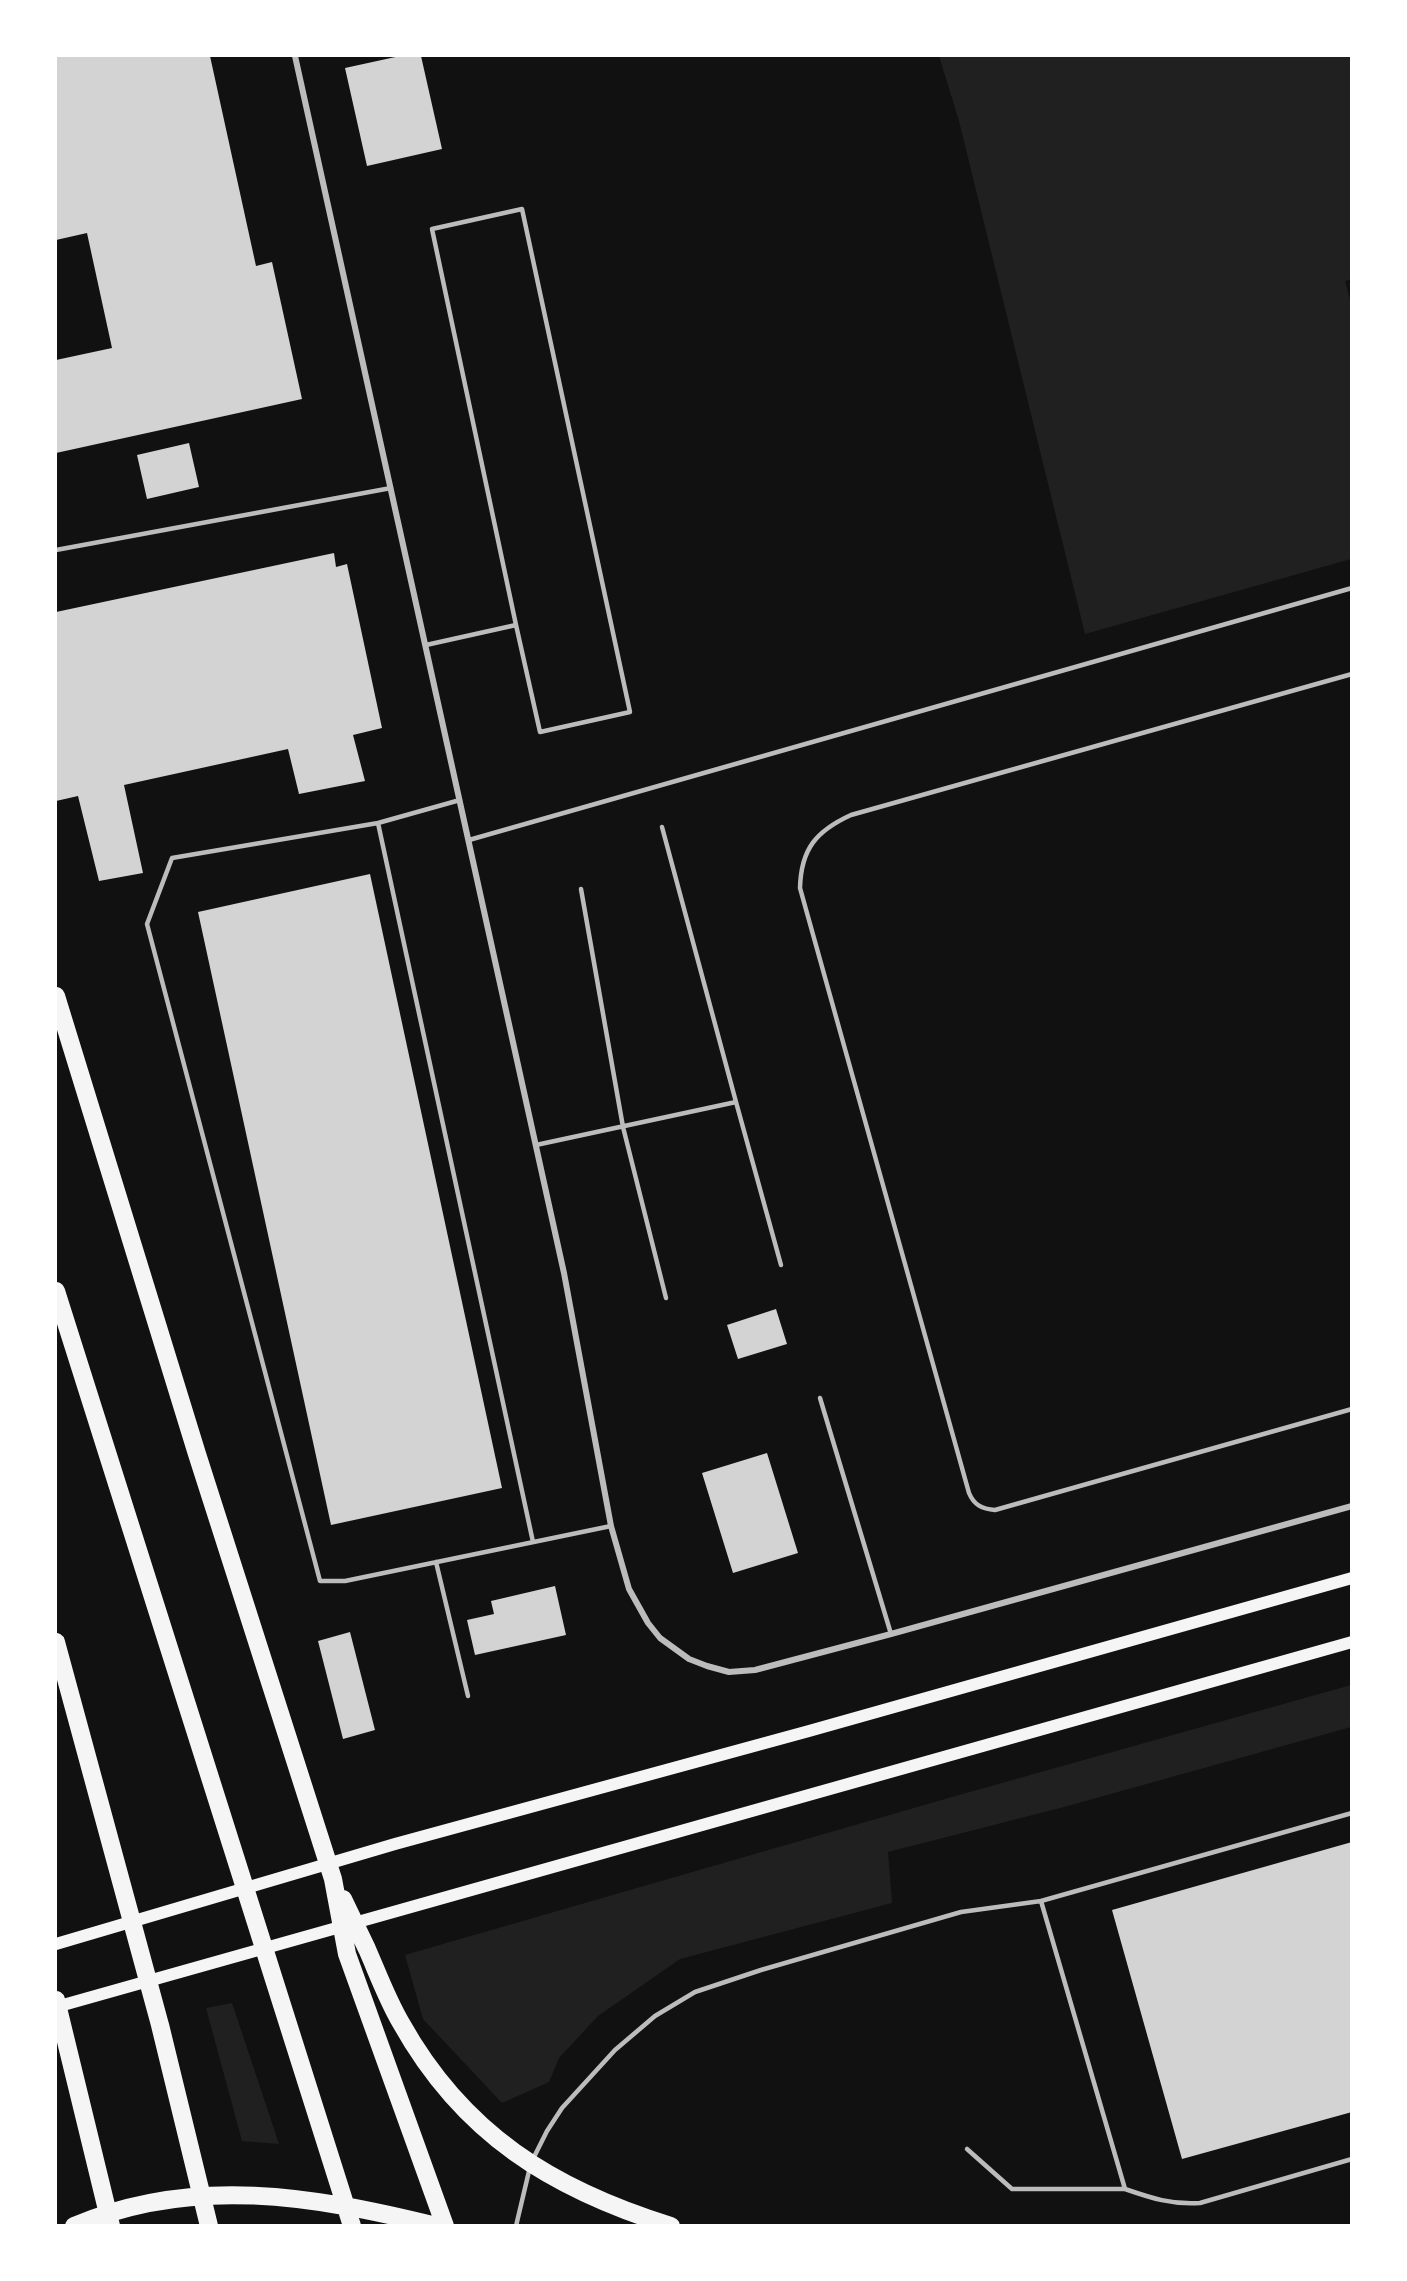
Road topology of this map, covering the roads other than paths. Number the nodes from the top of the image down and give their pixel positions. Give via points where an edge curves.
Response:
1 (295, 56) edge
2 (391, 488) junction
3 (56, 550) edge
4 (1352, 588) edge
5 (516, 625) junction
6 (426, 645) junction
7 (1352, 674) edge
8 (460, 800) junction
9 (378, 823) junction
10 (662, 827) dead end
11 (469, 840) junction
12 (581, 888) dead end
13 (56, 996) edge
14 (736, 1102) junction
15 (623, 1127) junction
16 (536, 1145) junction
17 (781, 1265) dead end
18 (56, 1292) edge
19 (666, 1298) dead end
20 (820, 1398) dead end
21 (1352, 1409) edge
22 (1352, 1506) edge
23 (611, 1526) junction
24 (532, 1542) junction
25 (436, 1562) junction
26 (1352, 1578) edge
27 (891, 1634) junction
28 (56, 1642) edge
29 (1352, 1642) edge
30 (468, 1696) dead end
31 (1352, 1813) edge
32 (333, 1879) junction
33 (1041, 1901) junction
34 (56, 1944) edge
35 (56, 2000) edge
36 (56, 2007) edge
37 (967, 2149) dead end
38 (1352, 2159) edge
39 (530, 2165) junction
40 (1125, 2189) junction
41 (74, 2226) edge
42 (111, 2226) edge
43 (209, 2226) edge
44 (352, 2226) edge
45 (436, 2226) edge
46 (445, 2226) edge
47 (516, 2226) edge
48 (671, 2226) edge

1 - 2 street
2 - 3 lane
2 - 6 street
4 - 11 lane
5 - 5 lane via 540,732 630,712 522,209 432,229
5 - 6 lane
6 - 8 street
7 - 21 lane via 851,815 823,830 812,843 802,863 800,888 969,1493 978,1506 995,1510
8 - 9 lane
8 - 11 street
9 - 24 lane
9 - 25 lane via 172,858 147,924 320,1581 345,1581
10 - 14 lane
11 - 16 street
12 - 15 lane
13 - 32 highway
14 - 15 lane
14 - 17 lane
15 - 16 lane
15 - 19 lane
16 - 23 street
18 - 44 highway
20 - 27 lane
22 - 27 street
23 - 24 lane
23 - 27 street via 629,1589 648,1623 673,1649 707,1666 729,1672 755,1670
24 - 25 lane
25 - 30 lane
26 - 34 main road via 395,1844
28 - 43 highway via 160,2025
29 - 36 main road
31 - 33 lane
32 - 39 highway via 391,2005 423,2059 465,2110 498,2142
32 - 46 highway via 347,1954
33 - 39 lane via 961,1912 695,1992 655,2016 615,2050 562,2108
33 - 40 lane
35 - 42 highway
37 - 40 lane via 1012,2189
38 - 40 lane via 1200,2203 1160,2201
39 - 47 lane
39 - 48 highway via 588,2195
41 - 45 highway via 159,2199 228,2194 309,2199

